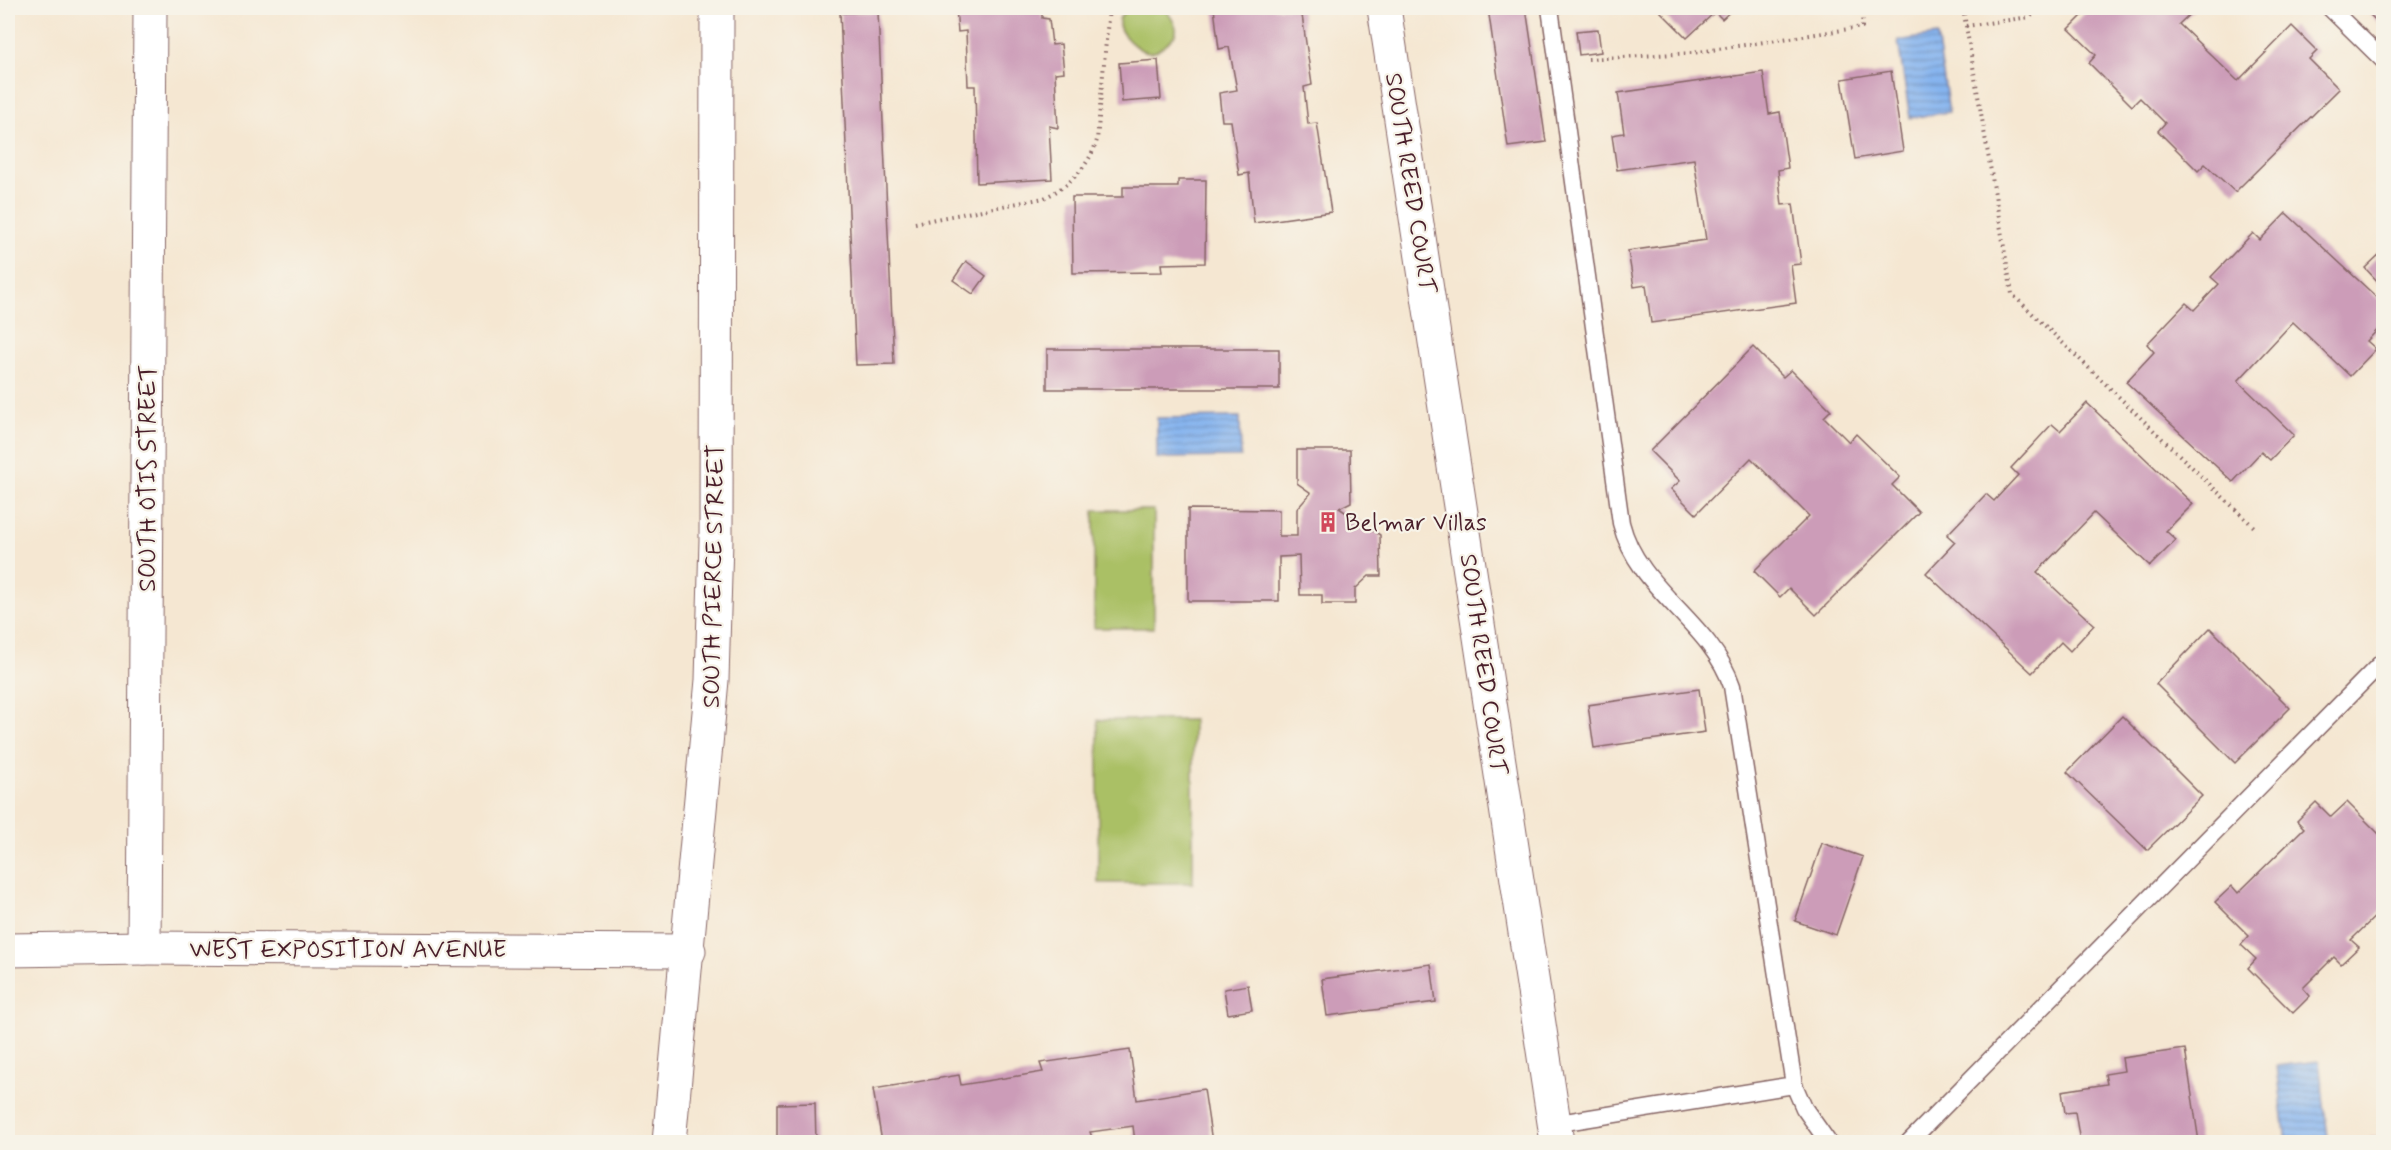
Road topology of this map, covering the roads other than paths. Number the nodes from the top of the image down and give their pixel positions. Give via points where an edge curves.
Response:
1 (150, 8) edge
2 (717, 8) edge
3 (1384, 8) edge
4 (1550, 8) edge
5 (2330, 8) edge
6 (2384, 61) edge
7 (2384, 660) edge
8 (144, 948) junction
9 (8, 950) edge
10 (689, 951) junction
11 (1794, 1085) junction
12 (1555, 1133) edge
13 (669, 1143) edge
14 (1828, 1143) edge
15 (1909, 1143) edge

1 - 8 street, SOUTH OTIS STREET
2 - 10 street, SOUTH PIERCE STREET via 713,648
3 - 12 street, SOUTH REED COURT
4 - 11 lane via 1621,524 1642,570 1718,655 1732,686
5 - 6 lane
7 - 15 lane
8 - 9 street, WEST EXPOSITION AVENUE
8 - 10 street, WEST EXPOSITION AVENUE
10 - 13 street, SOUTH PIERCE STREET
11 - 12 lane
11 - 14 lane via 1804,1108

